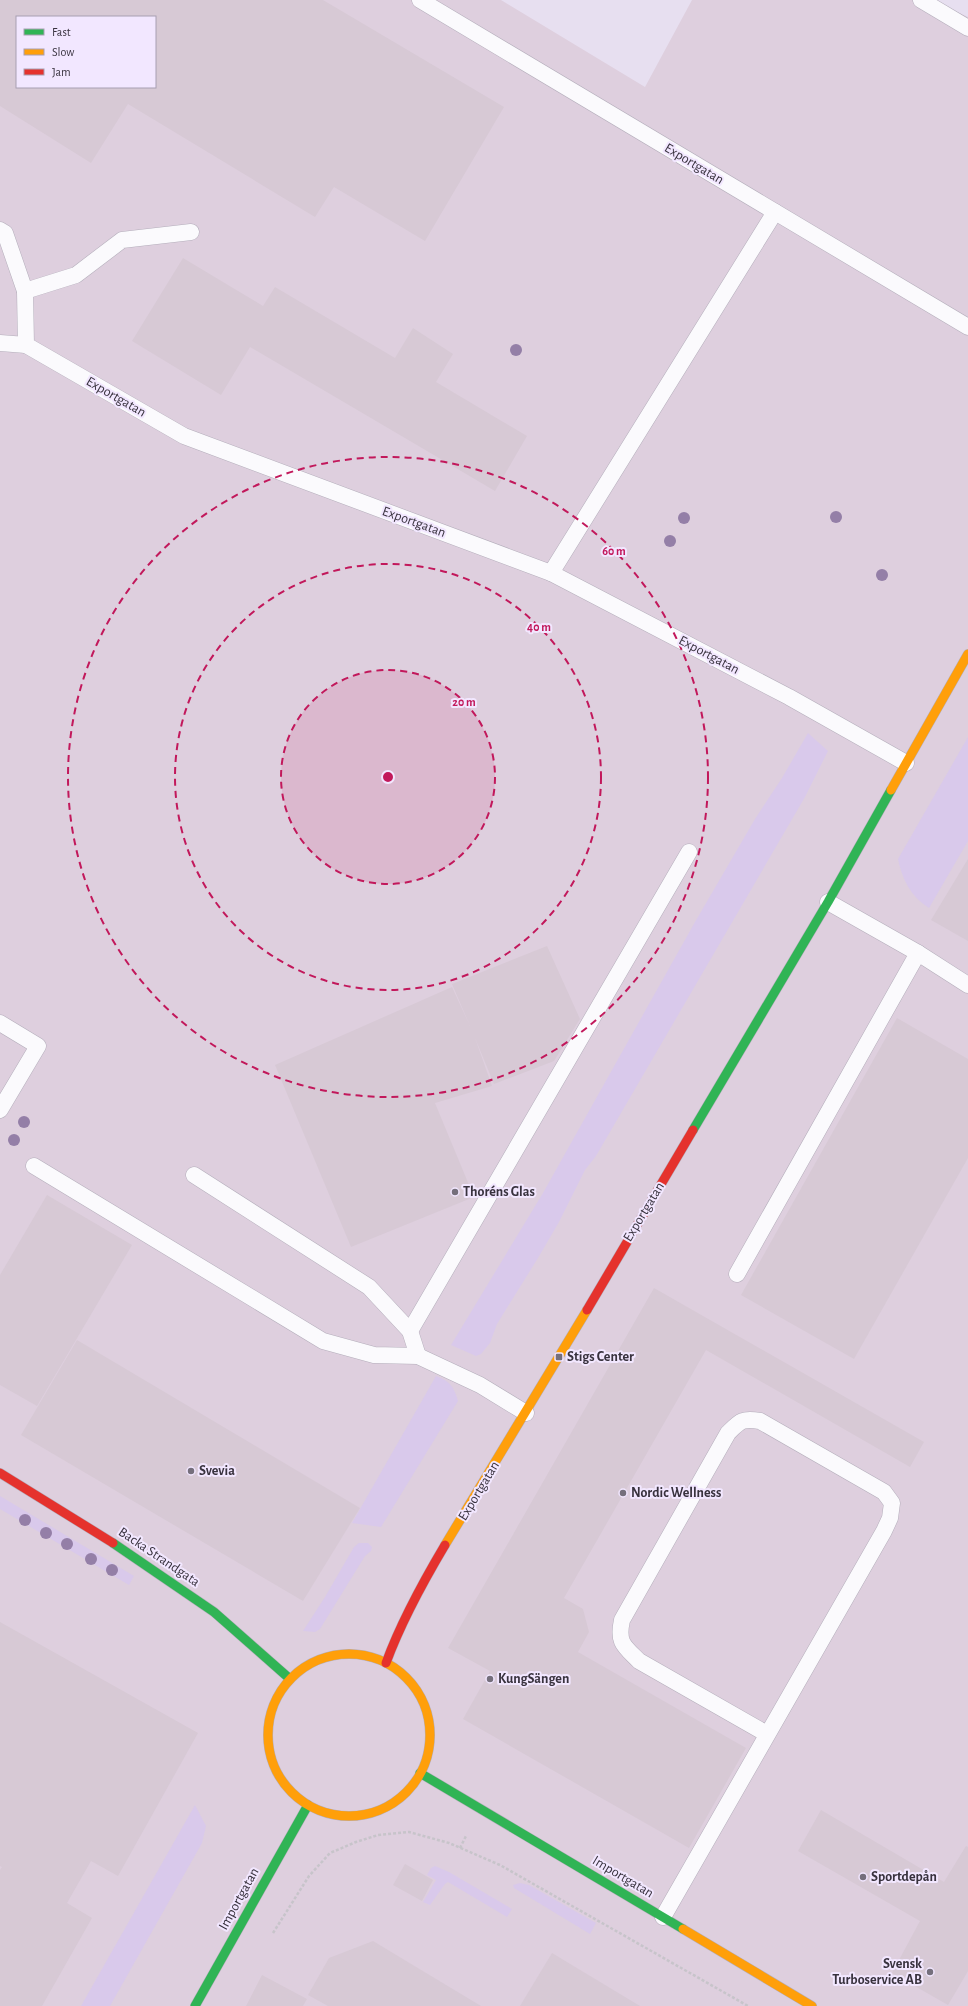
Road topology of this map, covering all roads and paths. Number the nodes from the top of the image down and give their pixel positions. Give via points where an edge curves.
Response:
1 (420, 0) edge
2 (921, 0) edge
3 (968, 28) edge
4 (775, 212) junction
5 (0, 230) edge
6 (191, 232) dead end
7 (24, 291) junction
8 (968, 327) edge
9 (0, 343) edge
10 (26, 345) junction
11 (552, 573) junction
12 (968, 654) edge
13 (906, 763) junction
14 (689, 852) dead end
15 (828, 902) junction
16 (918, 953) junction
17 (968, 985) edge
18 (0, 1022) edge
19 (0, 1110) edge
20 (34, 1166) dead end
21 (194, 1175) dead end
22 (737, 1274) dead end
23 (410, 1331) junction
24 (418, 1356) junction
25 (526, 1413) junction
26 (0, 1473) edge
27 (386, 1663) junction
28 (290, 1679) junction
29 (767, 1734) junction
30 (420, 1773) junction
31 (308, 1805) junction
32 (663, 1917) junction
33 (270, 1938) dead end
34 (195, 2006) edge
35 (748, 2006) edge
36 (812, 2006) edge

1 - 4 lane, Exportgatan
2 - 3 lane
4 - 8 lane, Exportgatan
4 - 11 lane
5 - 7 lane via 5,234
6 - 7 lane via 122,240 76,276
7 - 10 lane
9 - 10 lane
10 - 11 lane, Exportgatan via 184,436
11 - 13 lane, Exportgatan via 789,697
12 - 13 street, Exportgatan
13 - 15 street, Exportgatan
14 - 23 lane
15 - 16 lane
15 - 25 street, Exportgatan
16 - 17 lane
16 - 22 lane
18 - 19 lane via 38,1046
20 - 24 lane via 323,1341 374,1356
21 - 23 lane via 369,1287
23 - 24 lane
24 - 25 lane via 480,1385
25 - 27 street, Exportgatan via 432,1567 394,1641
26 - 28 street, Backa Strandgata via 135,1556 202,1603
27 - 28 street via 361,1655 336,1655 311,1664
27 - 30 street via 415,1688 426,1711 430,1736
28 - 31 street via 276,1699 272,1710 268,1746 282,1780
29 - 29 lane via 884,1531 890,1518 892,1503 884,1492 760,1421 749,1419 740,1421 728,1433 622,1620 619,1635 639,1661
29 - 32 lane
30 - 31 street via 413,1784 394,1802 371,1813 332,1814
30 - 32 street, Importgatan
31 - 34 street, Importgatan
32 - 36 street, Importgatan
33 - 35 path via 309,1876 330,1853 378,1835 409,1832 449,1843 500,1865

